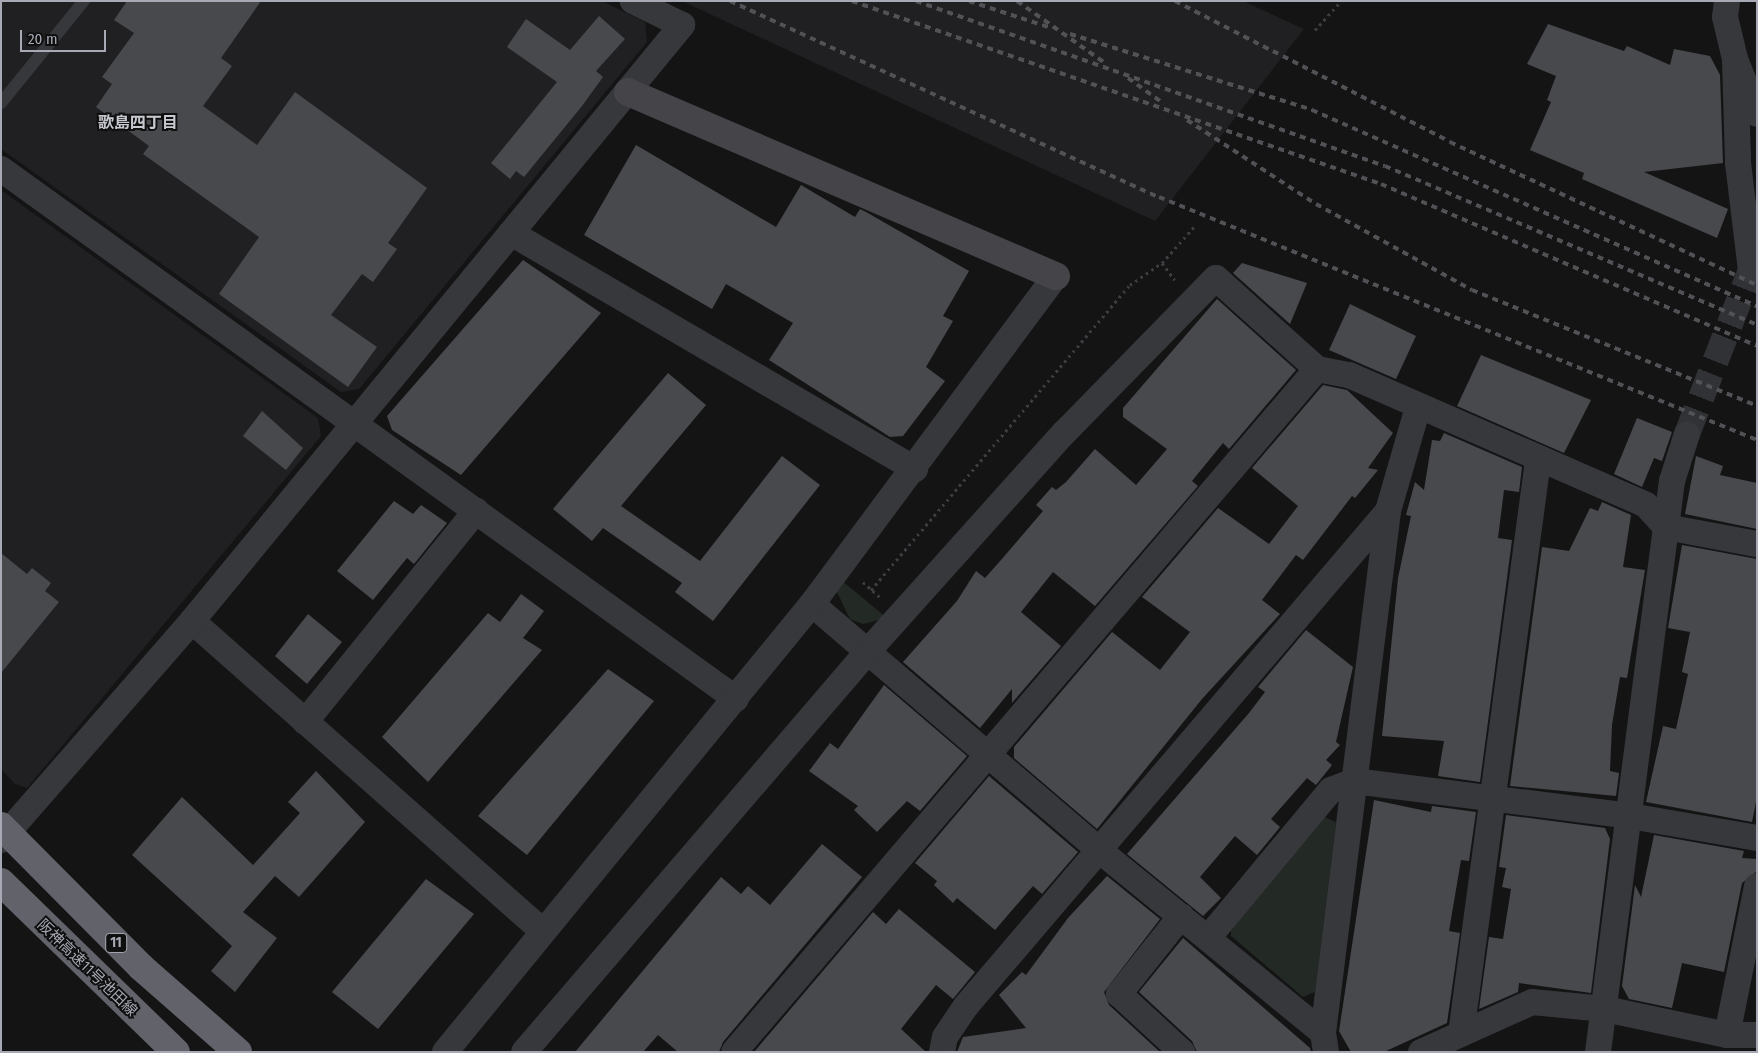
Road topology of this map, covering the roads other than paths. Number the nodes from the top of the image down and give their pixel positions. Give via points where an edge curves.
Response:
1 (84, 1) edge
2 (633, 1) edge
3 (1727, 1) edge
4 (1735, 59) junction
5 (628, 92) junction
6 (1, 103) edge
7 (1755, 103) edge
8 (1, 169) edge
9 (511, 233) junction
10 (1751, 270) tunnel mouth
11 (1056, 276) joint
12 (1317, 369) junction
13 (1418, 407) junction
14 (357, 423) junction
15 (1687, 434) tunnel mouth
16 (1538, 461) junction
17 (914, 469) junction
18 (476, 511) junction
19 (1388, 512) junction
20 (1666, 527) junction
21 (1757, 544) edge
22 (812, 604) junction
23 (192, 621) junction
24 (869, 650) junction
25 (736, 699) junction
26 (305, 722) junction
27 (989, 753) junction
28 (1354, 781) junction
29 (1493, 800) junction
30 (1630, 816) junction
31 (5, 827) edge
32 (1757, 838) edge
33 (1099, 850) junction
34 (1, 882) edge
35 (1757, 886) edge
36 (1181, 916) junction
37 (543, 932) junction
38 (1208, 938) junction
39 (1605, 1009) junction
40 (1461, 1034) junction
41 (1727, 1035) junction
42 (1757, 1035) edge
43 (1324, 1042) edge
44 (176, 1052) edge
45 (232, 1052) edge
46 (238, 1052) edge
47 (445, 1052) edge
48 (524, 1052) edge
49 (734, 1052) edge
50 (942, 1052) edge
51 (1182, 1052) edge
52 (1421, 1052) edge
53 (1598, 1052) edge

1 - 6 lane
2 - 5 street via 682,25
3 - 4 street via 1725,17
4 - 7 street
4 - 10 street via 1738,164
5 - 9 street
5 - 11 street
8 - 14 street
9 - 14 street
9 - 17 street
11 - 17 street
12 - 13 street via 1349,375
12 - 24 street via 1216,278 1064,433
12 - 27 street
13 - 16 street
13 - 19 street
14 - 18 street
14 - 23 street
15 - 20 street via 1672,481
16 - 20 street via 1646,506
16 - 29 street
17 - 22 street
18 - 25 street
18 - 26 street
19 - 28 street
19 - 33 street
20 - 21 street
20 - 30 street
22 - 24 street
22 - 25 street
23 - 26 street
23 - 31 street
24 - 27 street
24 - 48 street
25 - 37 street
26 - 37 street
27 - 33 street
27 - 49 street
28 - 29 street
28 - 38 street via 1331,790
28 - 43 street
29 - 30 street
29 - 40 street
30 - 32 street
30 - 39 street
31 - 45 street
31 - 46 highway, 11 via 141,967
33 - 36 street
33 - 50 street via 966,1006 945,1037
34 - 44 highway, 阪神高速11号池田線
35 - 41 street
36 - 38 street
36 - 51 street via 1119,994
37 - 47 street
38 - 43 street
39 - 40 street via 1532,1002
39 - 41 street
39 - 53 street
40 - 52 street
41 - 42 street

